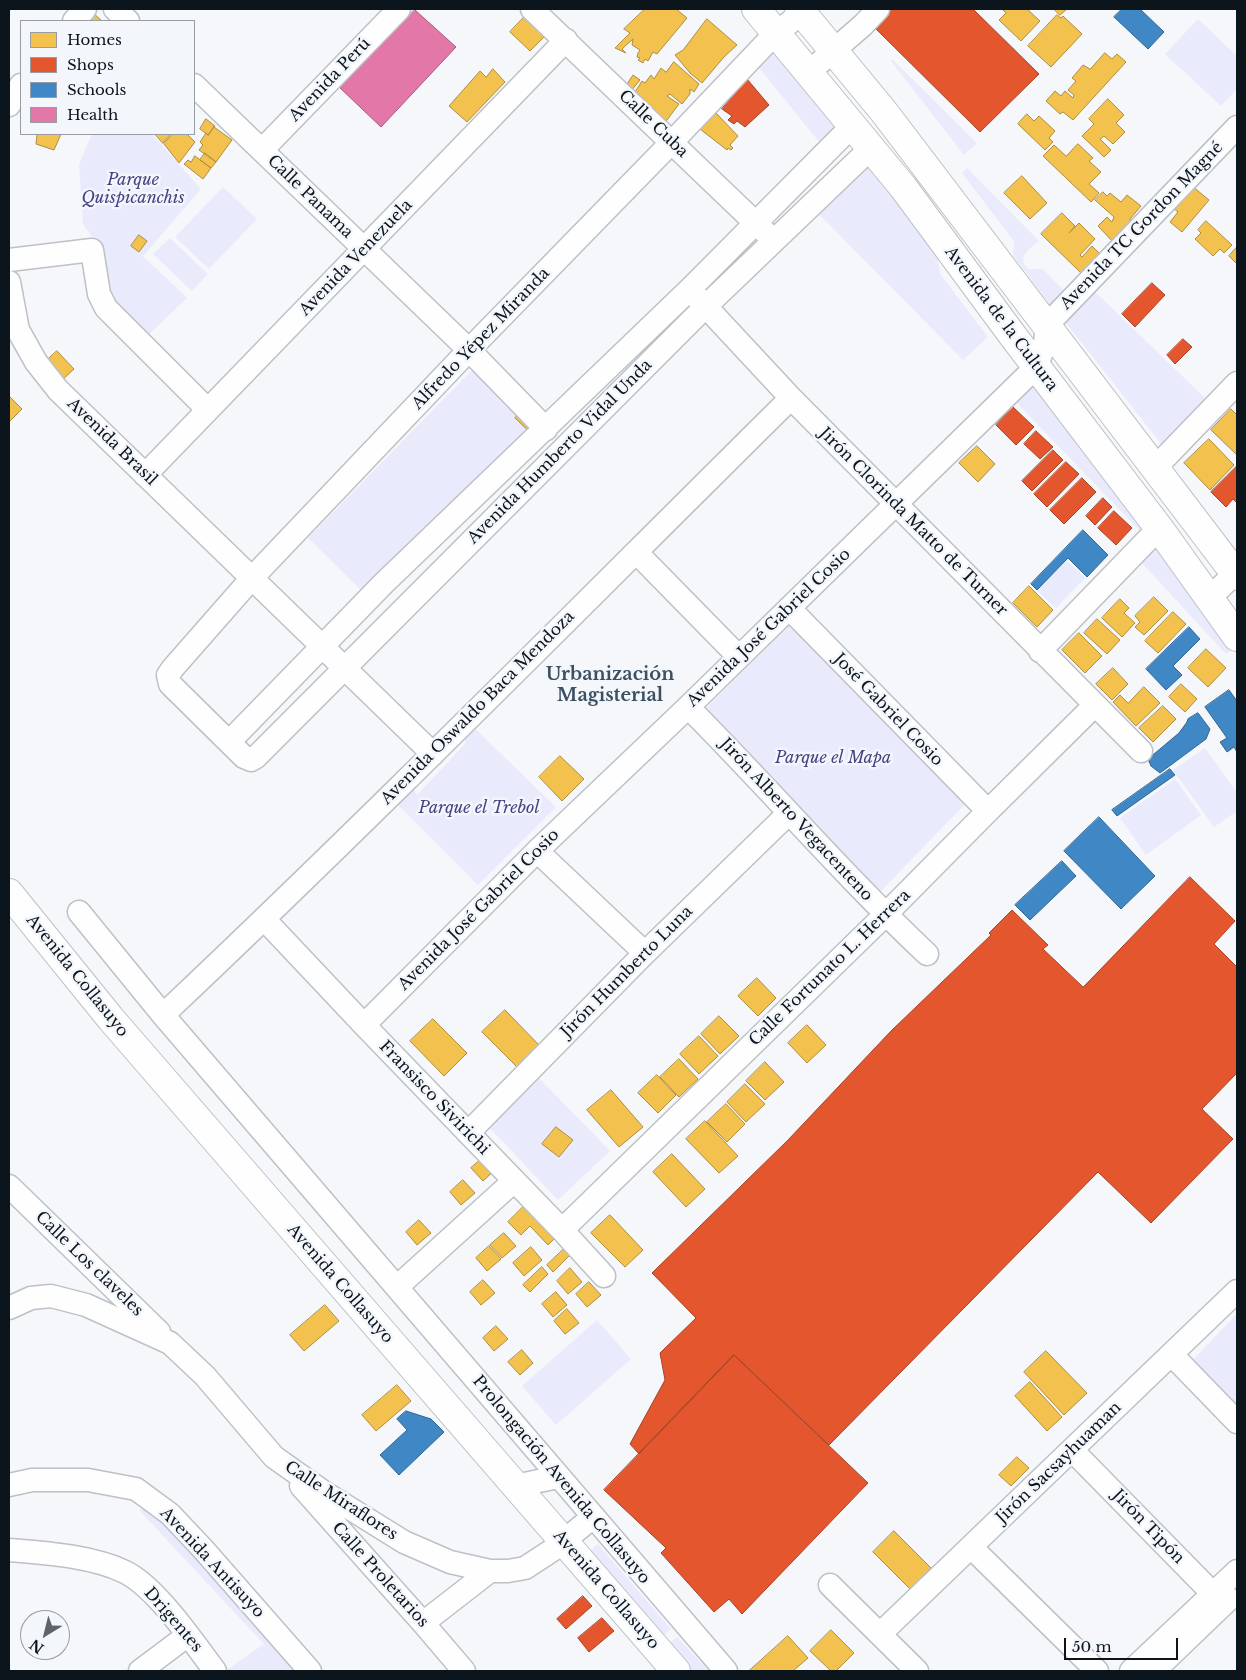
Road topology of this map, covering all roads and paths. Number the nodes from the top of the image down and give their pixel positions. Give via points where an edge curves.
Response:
1 (85, 9) edge
2 (114, 9) edge
3 (399, 9) edge
4 (532, 9) edge
5 (756, 9) edge
6 (878, 9) edge
7 (801, 10) edge
8 (75, 20) edge
9 (127, 20) edge
10 (776, 33) junction
11 (566, 40) junction
12 (834, 50) junction
13 (809, 72) junction
14 (195, 86) edge
15 (20, 87) edge
16 (9, 105) edge
17 (853, 125) junction
18 (1237, 127) edge
19 (672, 142) junction
20 (872, 148) junction
21 (262, 150) junction
22 (756, 224) junction
23 (773, 240) junction
24 (364, 249) junction
25 (9, 260) edge
26 (9, 282) edge
27 (690, 289) junction
28 (705, 306) junction
29 (1047, 324) junction
30 (469, 350) junction
31 (1036, 366) junction
32 (1237, 383) edge
33 (791, 398) junction
34 (208, 410) junction
35 (546, 429) junction
36 (1154, 469) junction
37 (145, 475) junction
38 (896, 504) junction
39 (1159, 528) junction
40 (636, 552) junction
41 (1236, 573) edge
42 (252, 578) junction
43 (1209, 599) junction
44 (789, 608) junction
45 (1237, 637) edge
46 (322, 646) junction
47 (1040, 651) junction
48 (739, 657) junction
49 (345, 668) junction
50 (1095, 705) junction
51 (688, 707) junction
52 (229, 742) junction
53 (1141, 751) dead end
54 (433, 754) junction
55 (988, 811) junction
56 (789, 813) junction
57 (537, 851) junction
58 (9, 893) edge
59 (80, 912) dead end
60 (885, 915) junction
61 (264, 919) junction
62 (645, 953) junction
63 (927, 954) dead end
64 (163, 1015) junction
65 (364, 1025) junction
66 (468, 1133) junction
67 (514, 1181) junction
68 (9, 1186) edge
69 (562, 1230) junction
70 (604, 1276) dead end
71 (397, 1287) junction
72 (1237, 1291) edge
73 (9, 1308) edge
74 (170, 1343) junction
75 (1172, 1355) junction
76 (1237, 1422) edge
77 (1072, 1450) junction
78 (274, 1457) junction
79 (558, 1477) junction
80 (9, 1485) edge
81 (516, 1486) junction
82 (593, 1518) junction
83 (564, 1542) junction
84 (971, 1547) junction
85 (9, 1550) edge
86 (1237, 1570) edge
87 (490, 1571) junction
88 (830, 1585) dead end
89 (1225, 1596) edge
90 (423, 1623) junction
91 (880, 1634) junction
92 (188, 1635) junction
93 (140, 1671) edge
94 (215, 1671) edge
95 (310, 1671) edge
96 (464, 1671) edge
97 (676, 1671) edge
98 (726, 1671) edge
99 (917, 1671) edge
100 (1097, 1671) edge
101 (1130, 1671) edge
102 (1154, 1671) edge

1 - 8 street
2 - 9 street
3 - 21 street, Avenida Perú
4 - 11 street, Calle Cuba
5 - 10 main road, Avenida de la Cultura
6 - 12 street
7 - 10 street, Alfredo Yépez Miranda
7 - 12 main road, Avenida de la Cultura
10 - 13 main road, Avenida de la Cultura
10 - 19 street, Alfredo Yépez Miranda
11 - 19 street, Calle Cuba
11 - 24 street, Avenida Venezuela
12 - 13 street
12 - 29 main road, Avenida de la Cultura
13 - 17 main road, Avenida de la Cultura
14 - 21 street, Calle Panama
15 - 16 street
17 - 20 main road, Avenida de la Cultura
17 - 22 street, Avenida Humberto Vidal Unda
18 - 29 street, Avenida TC Gordon Magné
19 - 22 street, Calle Cuba
19 - 30 street, Alfredo Yépez Miranda
20 - 23 street, Avenida Humberto Vidal Unda
20 - 31 main road, Avenida de la Cultura
21 - 24 street, Calle Panama
22 - 23 street, Calle Cuba
22 - 27 street, Avenida Humberto Vidal Unda
23 - 28 street, Avenida Humberto Vidal Unda
24 - 30 street, Calle Panama
24 - 34 street, Avenida Venezuela
25 - 34 street via 92,250 99,294 106,308
26 - 37 street, Avenida Brasil via 18,330 36,362 58,390
27 - 28 street, Jirón Clorinda Matto de Turner
27 - 35 street, Avenida Humberto Vidal Unda
28 - 33 street, Jirón Clorinda Matto de Turner
28 - 49 street, Avenida Humberto Vidal Unda
29 - 31 street, Avenida José Gabriel Cosio via 1045,343
29 - 36 main road, Avenida de la Cultura
30 - 35 street, Calle Panama
30 - 42 street, Alfredo Yépez Miranda
31 - 38 street, Avenida José Gabriel Cosio
31 - 39 main road, Avenida de la Cultura
32 - 36 street
33 - 38 street, Jirón Clorinda Matto de Turner
33 - 40 street, Avenida Oswaldo Baca Mendoza
34 - 37 street, Avenida Venezuela
35 - 46 street, Avenida Humberto Vidal Unda
36 - 41 main road, Avenida de la Cultura
37 - 42 street, Avenida Brasil
38 - 44 street, Avenida José Gabriel Cosio
38 - 47 street, Jirón Clorinda Matto de Turner
39 - 43 main road, Avenida de la Cultura
39 - 47 street
40 - 48 street
40 - 54 street, Avenida Oswaldo Baca Mendoza
41 - 43 street
42 - 46 street, Avenida Brasil
42 - 52 street, Alfredo Yépez Miranda via 168,675 170,684
43 - 45 main road, Avenida de la Cultura
44 - 48 street, Avenida José Gabriel Cosio
44 - 55 street, José Gabriel Cosio
46 - 49 street, Avenida Brasil
46 - 52 street, Avenida Humberto Vidal Unda
47 - 50 street, Jirón Clorinda Matto de Turner
48 - 51 street, Avenida José Gabriel Cosio
49 - 52 street, Avenida Humberto Vidal Unda via 256,757 251,760 244,757
49 - 54 street, Avenida Brasil
50 - 53 street, Jirón Clorinda Matto de Turner
50 - 55 street, Calle Fortunato L. Herrera
51 - 56 street, Jirón Alberto Vegacenteno
51 - 57 street, Avenida José Gabriel Cosio
54 - 61 street, Avenida Oswaldo Baca Mendoza
55 - 60 street, Calle Fortunato L. Herrera
56 - 60 street, Jirón Alberto Vegacenteno
56 - 62 street, Jirón Humberto Luna
57 - 62 street
57 - 65 street, Avenida José Gabriel Cosio
58 - 81 main road, Avenida Collasuyo via 117,1026
59 - 64 street, Prolongación Avenida Collasuyo
60 - 63 street, Jirón Alberto Vegacenteno
60 - 69 street, Calle Fortunato L. Herrera
61 - 64 street, Avenida Oswaldo Baca Mendoza
61 - 65 street, Fransisco Sivirichi
62 - 66 street, Jirón Humberto Luna
64 - 71 street, Prolongación Avenida Collasuyo
65 - 66 street, Fransisco Sivirichi
66 - 67 street, Fransisco Sivirichi
67 - 69 street, Fransisco Sivirichi
67 - 71 street
68 - 74 street, Calle Los claveles
69 - 70 street, Fransisco Sivirichi
71 - 79 street, Prolongación Avenida Collasuyo
72 - 75 street, Jirón Sacsayhuaman
73 - 74 street, Calle Miraflores via 31,1298 52,1296 86,1305
74 - 78 street, Calle Miraflores via 205,1376
75 - 76 street
75 - 77 street, Jirón Sacsayhuaman
77 - 84 street, Jirón Sacsayhuaman
77 - 89 street, Jirón Tipón
78 - 87 street, Calle Miraflores via 404,1542 450,1562
78 - 90 street, Calle Proletarios
79 - 81 street
79 - 82 street, Prolongación Avenida Collasuyo
80 - 95 street, Avenida Antisuyo via 32,1480 88,1480 136,1489 170,1514
81 - 83 main road, Avenida Collasuyo
82 - 83 street, Calle Miraflores
82 - 98 street, Prolongación Avenida Collasuyo
83 - 87 street, Calle Miraflores via 525,1568
83 - 97 main road, Avenida Collasuyo
84 - 91 street, Jirón Sacsayhuaman
84 - 100 street
85 - 92 street, Drigentes via 57,1554 126,1572 148,1589
86 - 89 street
87 - 90 street
88 - 91 street
89 - 101 street
89 - 102 street
90 - 96 street, Calle Proletarios
91 - 99 street
92 - 93 street
92 - 94 street, Drigentes

